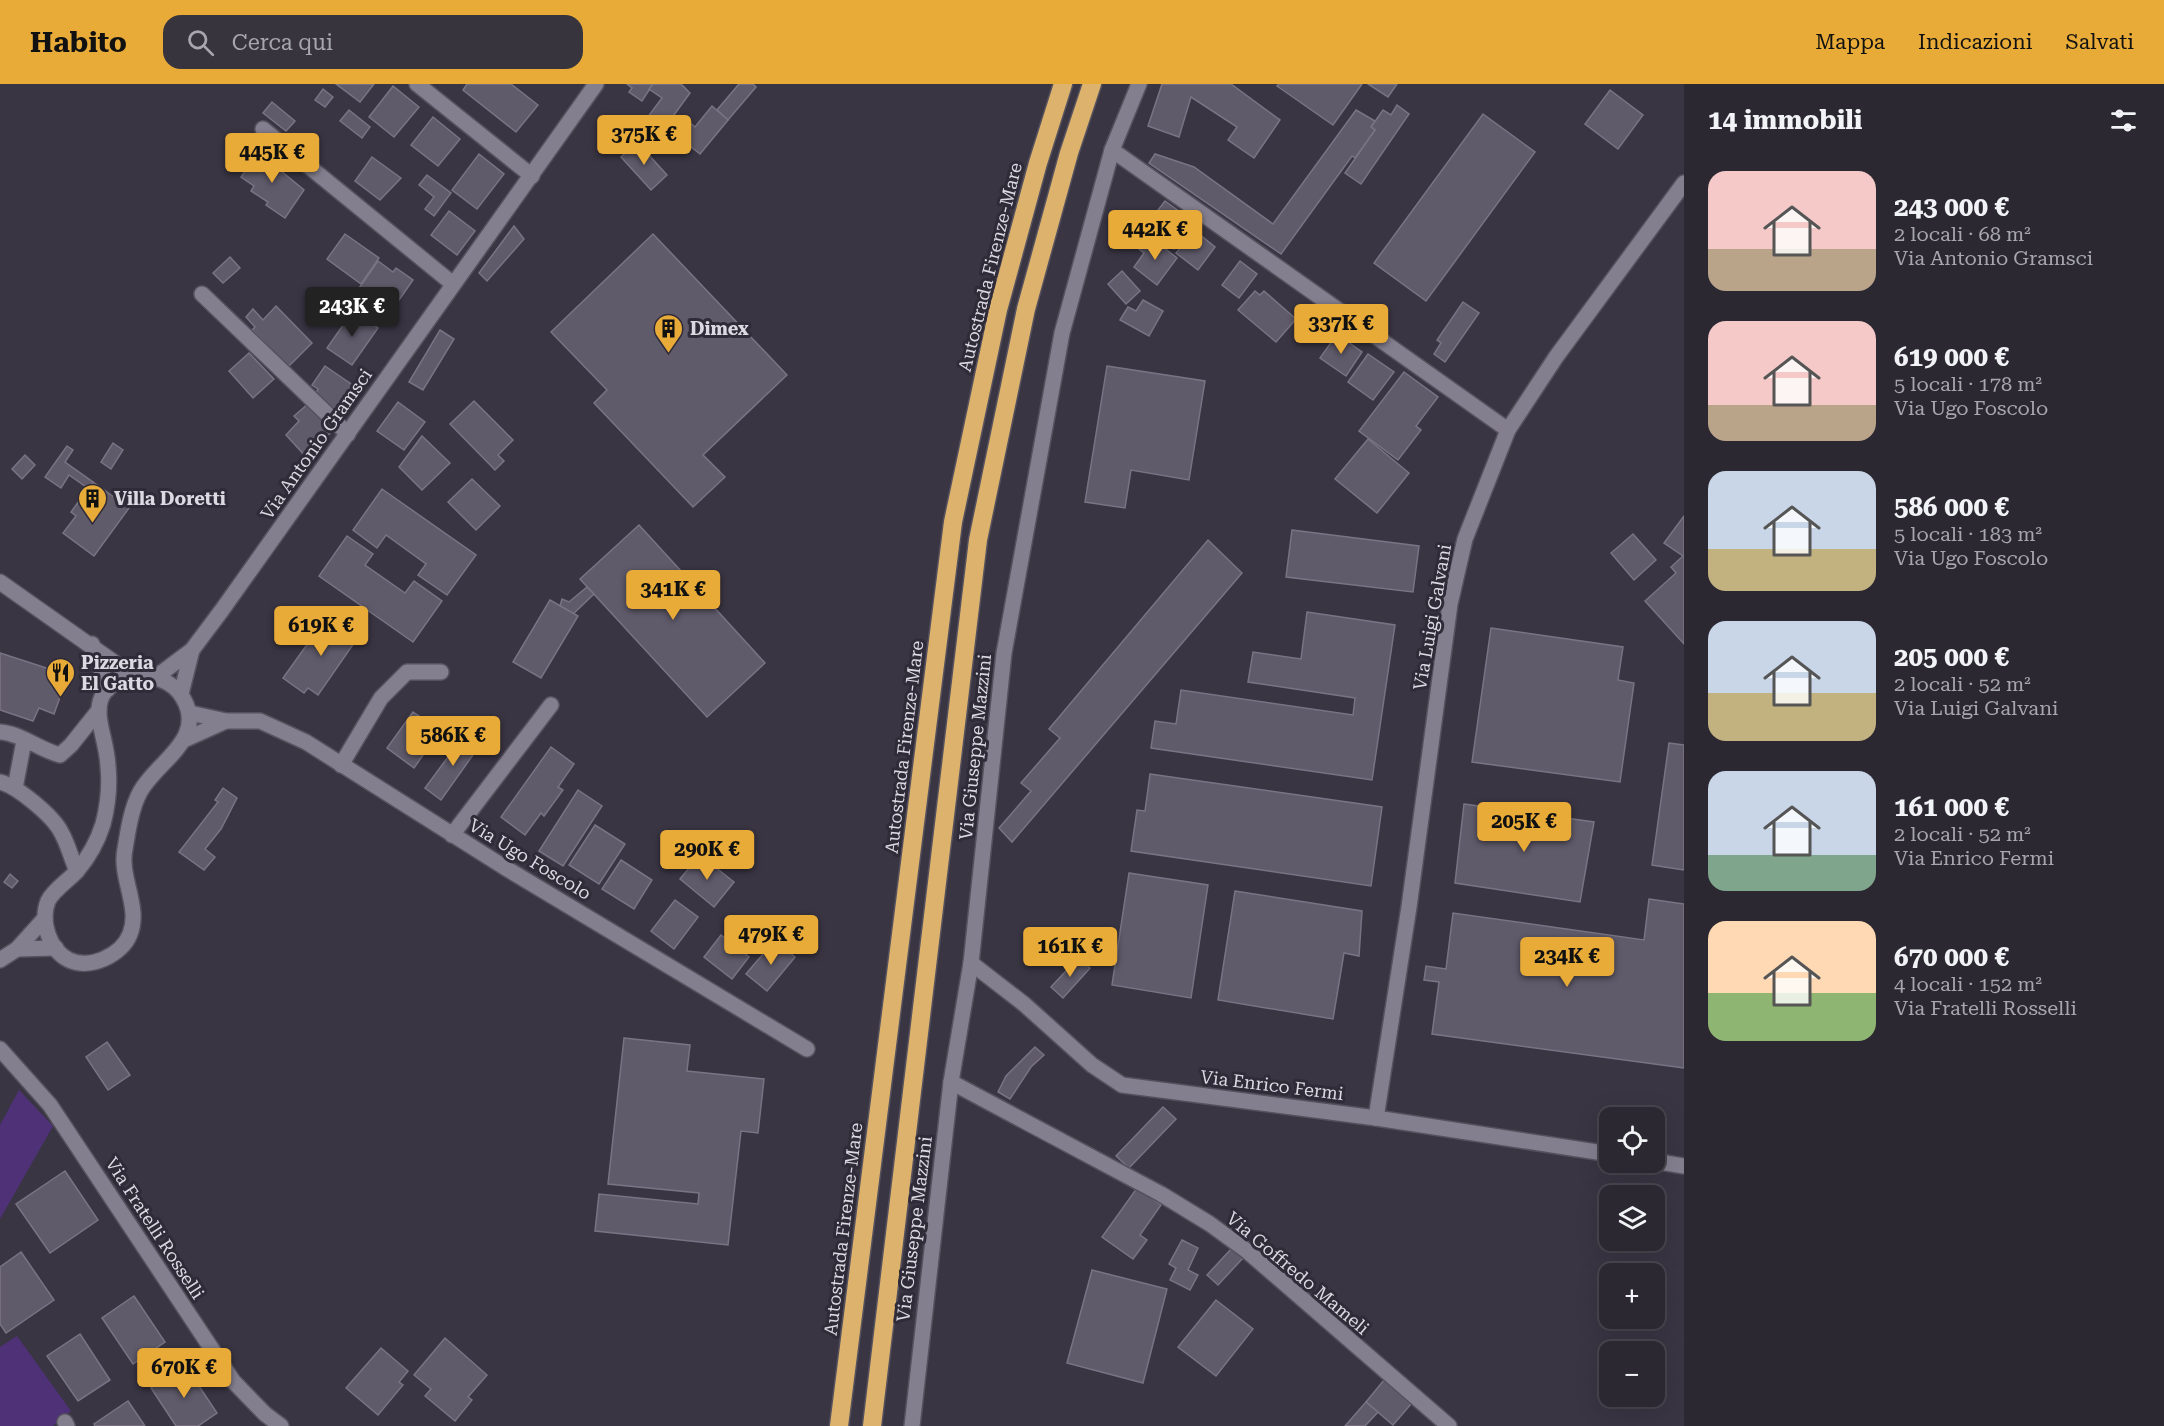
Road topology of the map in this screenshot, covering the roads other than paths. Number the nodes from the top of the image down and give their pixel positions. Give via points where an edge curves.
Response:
1 (417, 84) edge
2 (596, 84) edge
3 (1063, 84) edge
4 (1092, 84) edge
5 (1139, 84) edge
6 (263, 129) dead end
7 (1112, 150) junction
8 (532, 176) junction
9 (1684, 183) edge
10 (453, 284) junction
11 (202, 294) dead end
12 (1508, 430) junction
13 (348, 434) junction
14 (0, 582) edge
15 (92, 644) junction
16 (192, 650) junction
17 (441, 672) dead end
18 (132, 675) junction
19 (156, 677) junction
20 (108, 689) junction
21 (181, 694) junction
22 (551, 705) dead end
23 (99, 710) junction
24 (190, 713) junction
25 (226, 721) junction
26 (0, 732) edge
27 (184, 740) junction
28 (24, 741) junction
29 (341, 765) junction
30 (0, 782) edge
31 (15, 788) junction
32 (452, 835) junction
33 (77, 871) junction
34 (45, 918) junction
35 (56, 948) junction
36 (17, 949) junction
37 (0, 960) edge
38 (971, 963) junction
39 (0, 1049) edge
40 (807, 1049) dead end
41 (951, 1082) junction
42 (1377, 1118) junction
43 (1599, 1152) edge
44 (1665, 1163) edge
45 (1684, 1166) edge
46 (281, 1426) edge
47 (839, 1426) edge
48 (872, 1426) edge
49 (912, 1426) edge
50 (1449, 1426) edge

1 - 8 street
2 - 8 street, Via Antonio Gramsci
3 - 47 highway, Autostrada Firenze-Mare via 998,310 953,522
4 - 48 highway via 1026,309 978,540
5 - 7 street, Via Giuseppe Mazzini
6 - 10 street
7 - 12 street
7 - 38 street, Via Giuseppe Mazzini via 1062,333 1004,653
8 - 10 street, Via Antonio Gramsci
9 - 12 street, Via Luigi Galvani via 1556,357
10 - 13 street, Via Antonio Gramsci
11 - 13 street
12 - 42 street, Via Luigi Galvani via 1465,539 1450,604
13 - 16 street, Via Antonio Gramsci
14 - 15 street
15 - 18 street
15 - 20 street
16 - 19 street, Via Antonio Gramsci
16 - 21 street, Via Antonio Gramsci
17 - 29 street via 407,672 381,698
18 - 19 street
18 - 20 street
19 - 21 street
20 - 23 street
21 - 24 street
22 - 32 street
23 - 28 street via 60,755
23 - 33 street via 108,765 108,806 99,836
24 - 25 street, Via Ugo Foscolo
24 - 27 street via 191,727
25 - 27 street, Via Ugo Foscolo
25 - 29 street, Via Ugo Foscolo via 260,722 306,742
26 - 28 street
27 - 35 street via 150,778 133,810 124,853 133,909 130,935 115,954 87,963 69,960
28 - 31 street
29 - 32 street, Via Ugo Foscolo
30 - 31 street
31 - 33 street via 60,830
32 - 40 street, Via Ugo Foscolo
33 - 34 street via 49,900
34 - 35 street via 47,935
34 - 36 street
35 - 36 street
36 - 37 street
38 - 41 street, Via Giuseppe Mazzini
38 - 42 street, Via Enrico Fermi via 1092,1065 1122,1085
39 - 46 street, Via Fratelli Rosselli via 50,1105 232,1381
41 - 49 street, Via Giuseppe Mazzini
41 - 50 street, Via Goffredo Mameli via 1210,1224 1247,1251
42 - 43 street, Via Enrico Fermi
44 - 45 street

